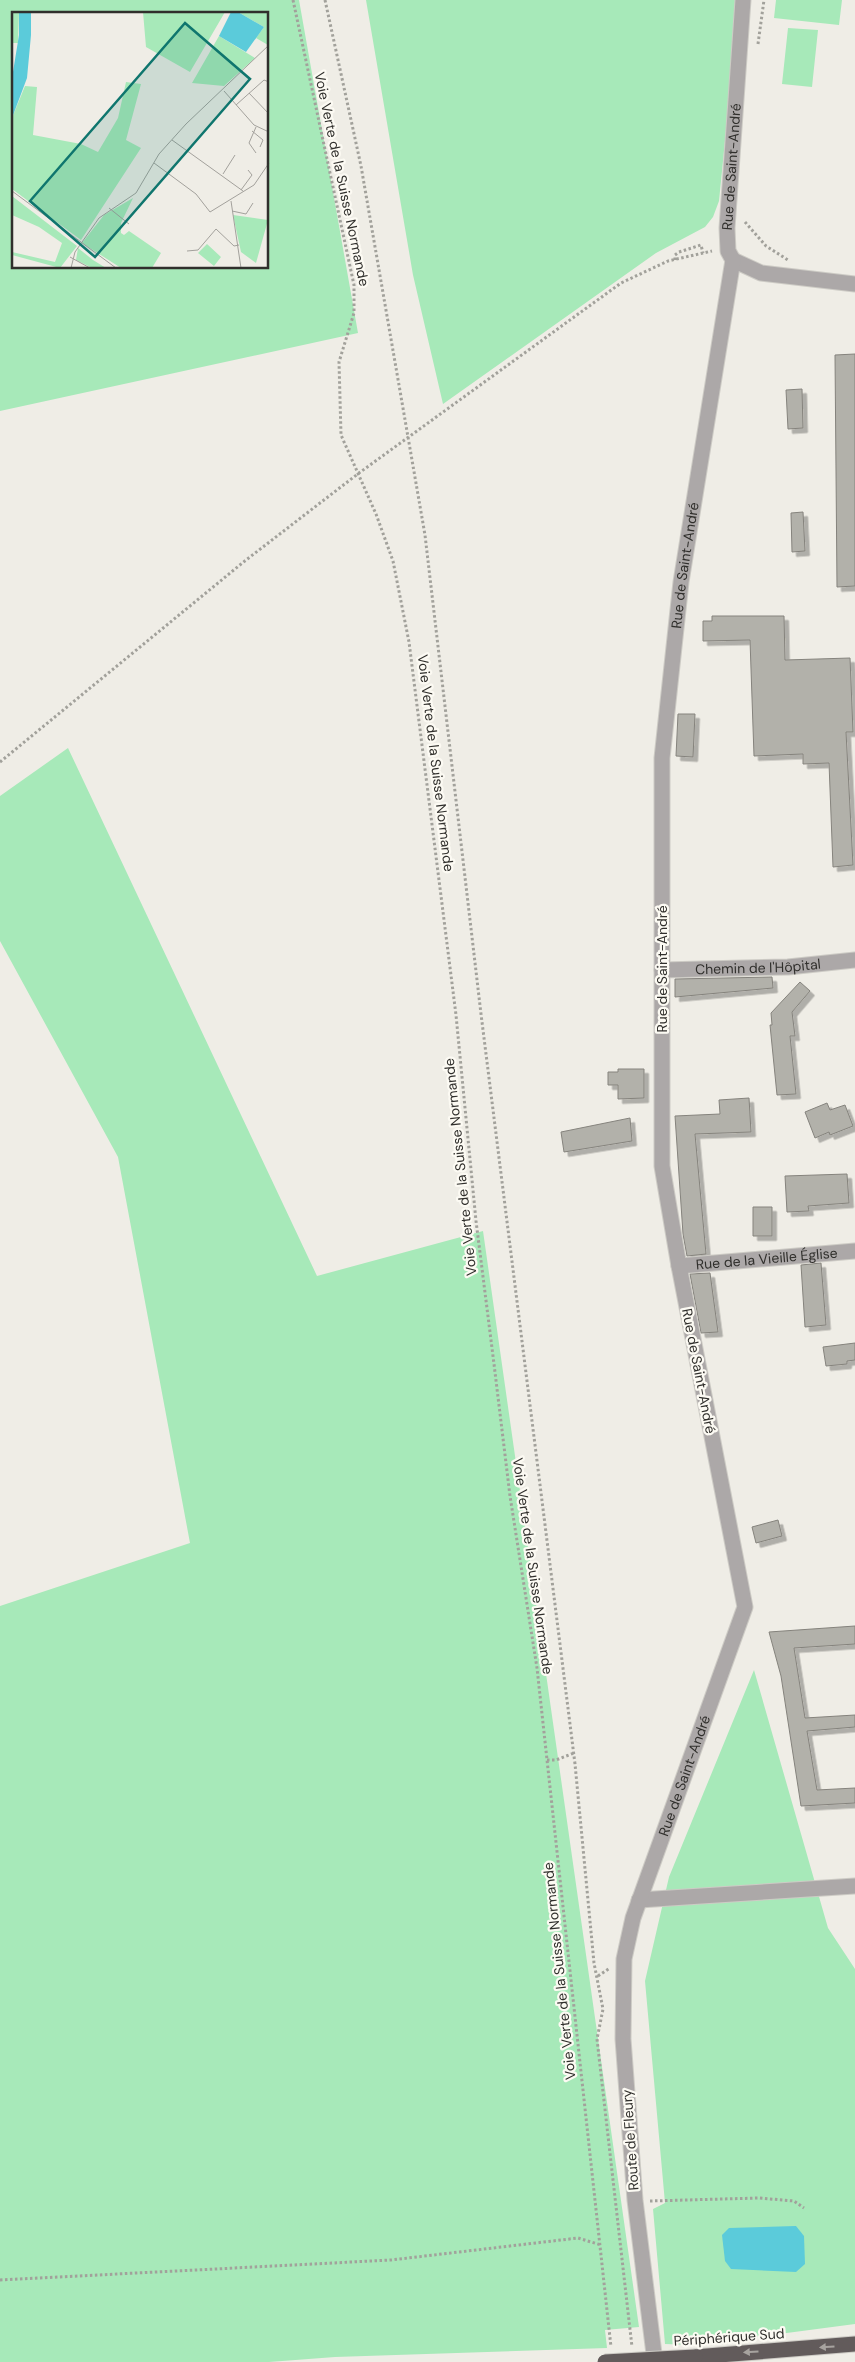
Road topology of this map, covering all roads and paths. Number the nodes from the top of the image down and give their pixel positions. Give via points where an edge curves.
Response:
1 (293, 0) edge
2 (325, 0) edge
3 (743, 0) edge
4 (764, 0) edge
5 (757, 52) dead end
6 (746, 214) dead end
7 (712, 251) dead end
8 (703, 253) junction
9 (675, 260) junction
10 (733, 260) junction
11 (793, 263) dead end
12 (855, 284) edge
13 (408, 438) junction
14 (359, 473) junction
15 (0, 762) edge
16 (855, 960) edge
17 (662, 970) junction
18 (855, 1250) edge
19 (678, 1266) junction
20 (574, 1754) junction
21 (547, 1760) junction
22 (855, 1886) edge
23 (639, 1900) junction
24 (633, 1918) joint
25 (635, 2200) junction
26 (804, 2208) dead end
27 (601, 2246) junction
28 (0, 2280) edge
29 (855, 2344) edge
30 (632, 2353) dead end
31 (608, 2355) edge
32 (655, 2362) edge

1 - 14 path, Voie Verte de la Suisse Normande via 354,286 354,314 340,362 340,412 341,435
2 - 13 path via 361,166
3 - 10 street, Rue de Saint-André via 726,228 728,251
4 - 5 path
6 - 11 path via 744,224 766,246
7 - 8 path
8 - 9 path
8 - 9 path via 701,245 679,252
9 - 13 path via 621,283
10 - 12 street via 761,273
10 - 17 street, Rue de Saint-André via 681,582 662,758
13 - 14 path
13 - 20 path via 426,545
14 - 15 path via 246,560
14 - 21 path, Voie Verte de la Suisse Normande via 393,561 409,642 456,1015 510,1496 537,1668
16 - 17 street, Chemin de l'Hôpital via 788,967
17 - 19 street, Rue de Saint-André via 662,1166
18 - 19 street, Rue de la Vieille Église
19 - 23 street, Rue de Saint-André via 745,1607
20 - 21 path
20 - 30 path via 594,1963 603,2009 597,2039
21 - 27 path, Voie Verte de la Suisse Normande
22 - 23 street
23 - 24 street, Rue de Saint-André
24 - 25 street, Route de Fleury via 624,1959 623,2039
25 - 26 path via 759,2198 794,2201
25 - 32 street, Route de Fleury
27 - 28 path via 578,2238 391,2260
27 - 31 path, Voie Verte de la Suisse Normande
29 -> 31 highway, Périphérique Sud, bridge via 694,2356

